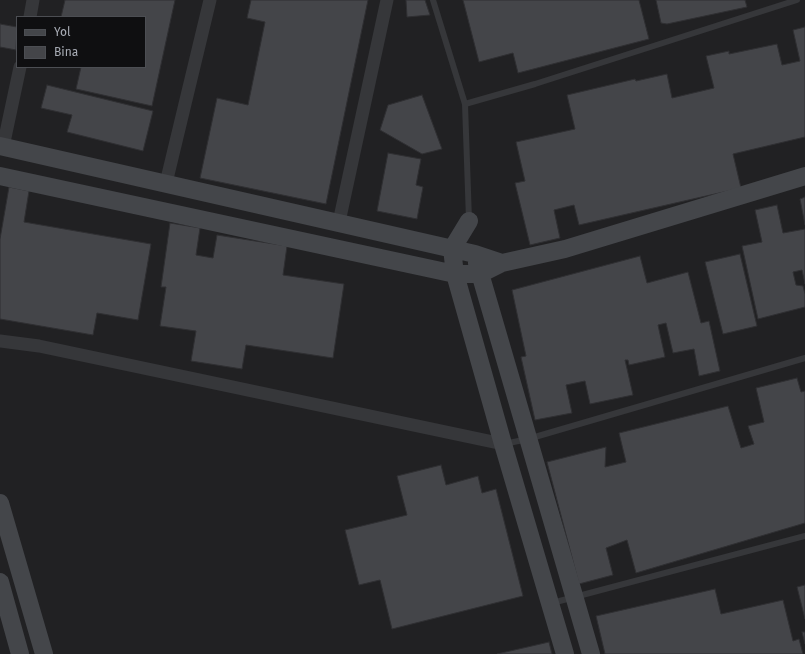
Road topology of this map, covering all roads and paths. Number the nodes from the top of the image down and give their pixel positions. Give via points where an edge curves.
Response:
1 (34, 0) edge
2 (210, 0) edge
3 (387, 0) edge
4 (432, 0) edge
5 (797, 0) edge
6 (30, 16) edge
7 (20, 68) edge
8 (465, 104) junction
9 (1, 150) edge
10 (0, 176) edge
11 (805, 176) edge
12 (166, 183) junction
13 (469, 221) junction
14 (339, 222) junction
15 (452, 249) junction
16 (475, 254) junction
17 (502, 263) junction
18 (455, 274) junction
19 (480, 274) junction
20 (0, 341) edge
21 (805, 358) edge
22 (528, 439) junction
23 (503, 444) junction
24 (1, 508) edge
25 (805, 536) edge
26 (0, 582) edge
27 (574, 597) junction
28 (550, 603) junction
29 (20, 654) edge
30 (44, 654) edge
31 (565, 654) edge
32 (591, 654) edge

1 - 6 street
2 - 12 street
3 - 14 street
4 - 8 lane
5 - 8 lane
7 - 9 street
8 - 13 lane
9 - 12 street
10 - 18 street
11 - 17 street via 565,249
12 - 14 street
13 - 15 street
13 - 16 street
14 - 15 street
15 - 16 street
15 - 18 street
16 - 17 street
16 - 19 street
17 - 19 street
18 - 19 street
18 - 23 street
19 - 22 street
20 - 23 street via 39,346
21 - 22 lane
22 - 23 lane
22 - 27 street
23 - 28 street
24 - 30 street
25 - 27 lane
26 - 29 street
27 - 28 lane
27 - 32 street
28 - 31 street

